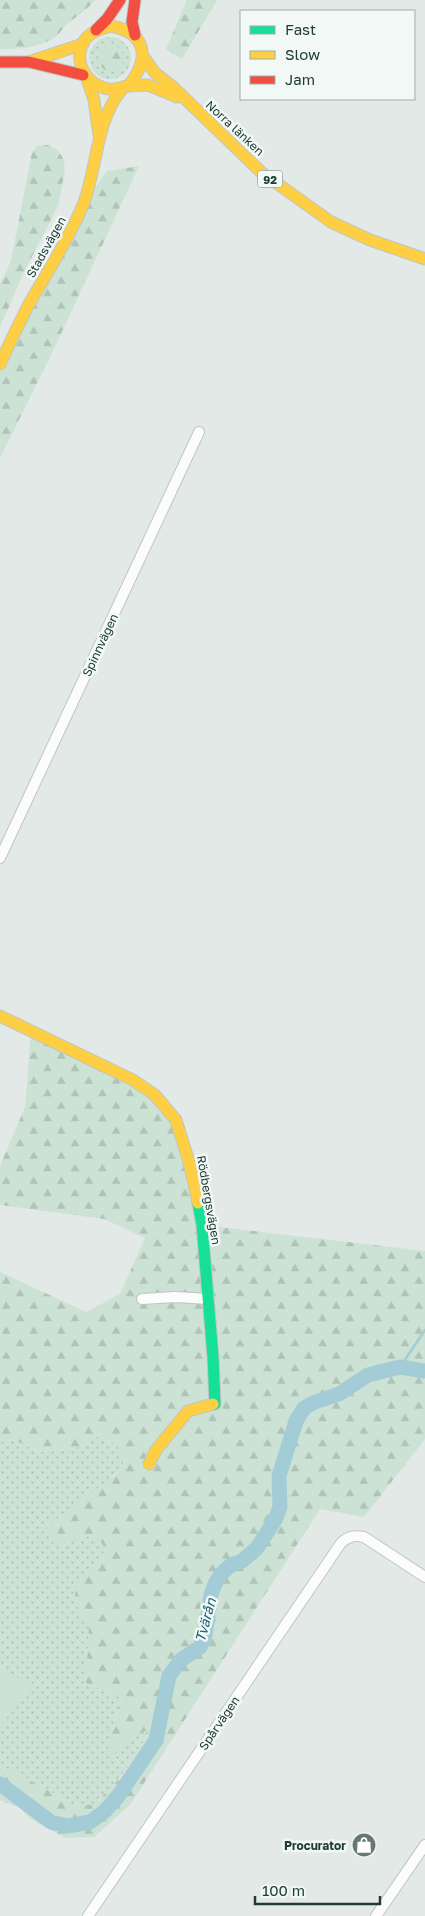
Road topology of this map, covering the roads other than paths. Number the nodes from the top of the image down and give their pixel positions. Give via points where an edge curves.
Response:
1 (120, 0) edge
2 (135, 0) edge
3 (92, 34) junction
4 (135, 35) junction
5 (83, 44) junction
6 (143, 56) junction
7 (0, 62) edge
8 (29, 62) junction
9 (85, 77) junction
10 (125, 87) junction
11 (184, 99) junction
12 (100, 138) junction
13 (425, 259) edge
14 (0, 364) edge
15 (200, 432) dead end
16 (0, 858) edge
17 (0, 1016) edge
18 (142, 1299) dead end
19 (209, 1299) junction
20 (149, 1464) dead end
21 (425, 1577) edge
22 (425, 1845) edge
23 (88, 1916) edge
24 (376, 1916) edge

1 - 3 main road
2 - 4 main road, 92 via 132,22
3 - 4 main road via 111,26
3 - 5 main road
4 - 6 main road, 92
5 - 8 main road
5 - 9 main road via 80,66
6 - 10 main road via 141,68
6 - 11 main road, Norra länken / 92 via 155,73
7 - 8 main road
8 - 9 main road
9 - 10 main road, 92 via 102,88
9 - 12 main road, Stadsvägen via 94,100
10 - 11 main road, Norra länken / 92 via 148,85
10 - 12 main road, Stadsvägen via 110,104
11 - 13 main road, Norra länken / 92 via 261,172 331,222
12 - 14 main road, Stadsvägen via 89,188 71,234 28,306
15 - 16 street, Spinnvägen
17 - 19 main road, Rödbergsvägen via 133,1080 155,1094 176,1120 190,1165 202,1225
18 - 19 street
19 - 20 main road, Rödbergsvägen via 215,1404 188,1411 156,1450
21 - 23 street, Spårvägen via 372,1541 355,1536 348,1537 341,1544
22 - 24 street

